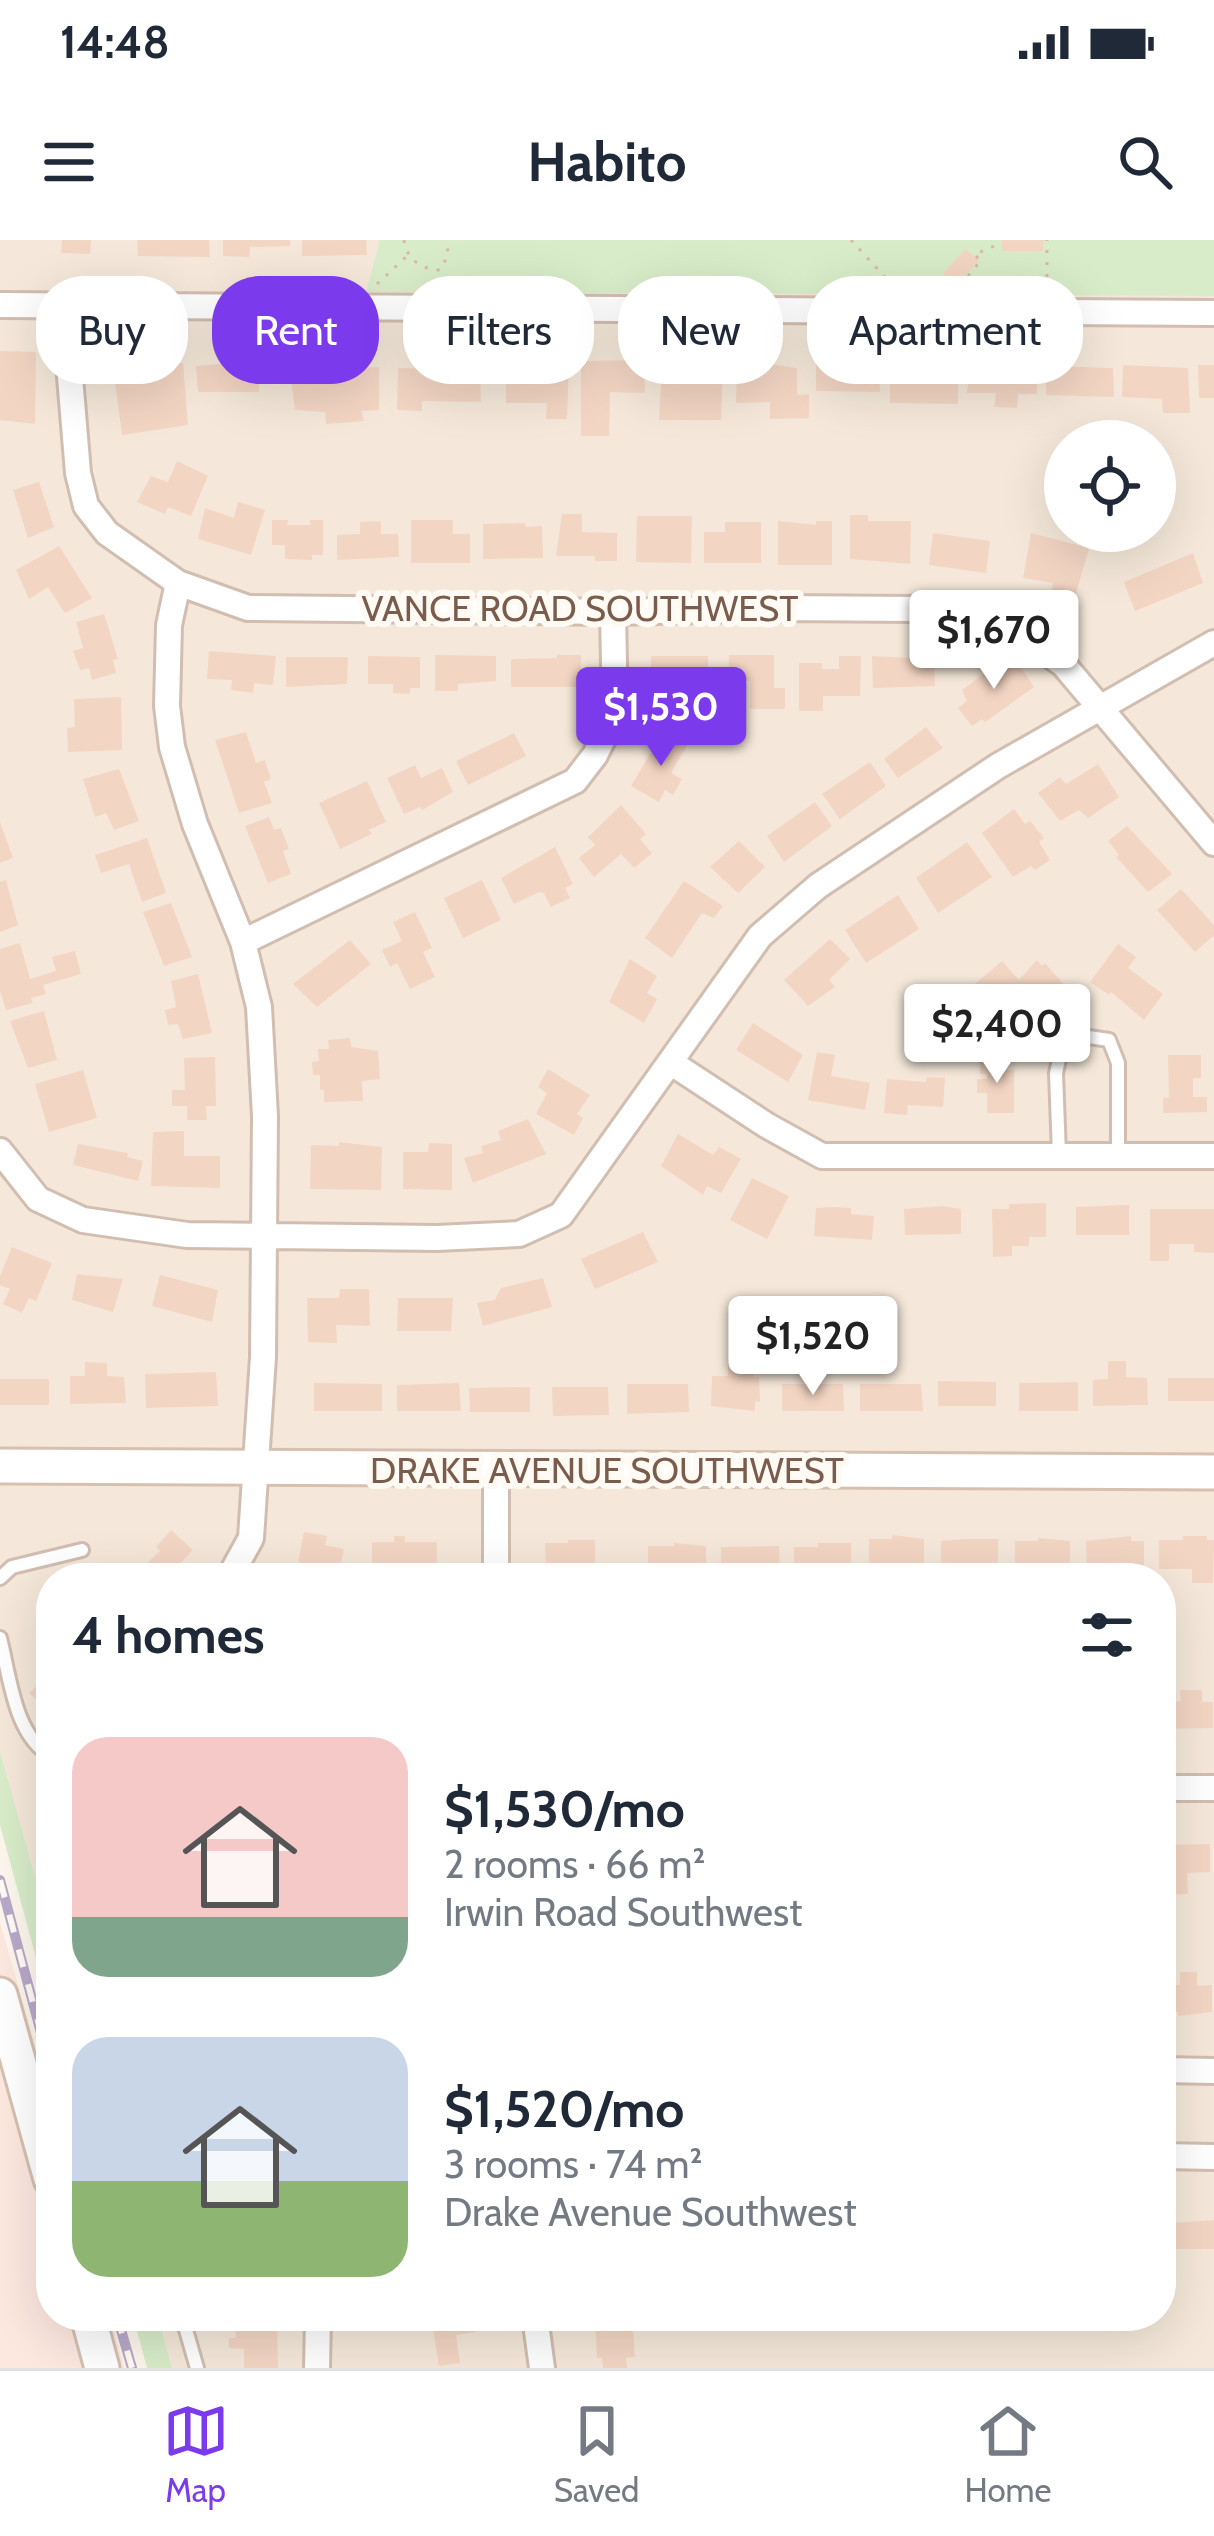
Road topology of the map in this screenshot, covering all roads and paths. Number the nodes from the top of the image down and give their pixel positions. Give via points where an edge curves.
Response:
1 (404, 240) edge
2 (447, 240) edge
3 (851, 240) edge
4 (996, 240) edge
5 (1047, 240) edge
6 (408, 254) junction
7 (885, 276) edge
8 (969, 276) edge
9 (1047, 276) edge
10 (379, 281) edge
11 (0, 305) edge
12 (36, 305) edge
13 (188, 306) edge
14 (1214, 313) edge
15 (71, 384) edge
16 (178, 584) junction
17 (613, 612) junction
18 (1214, 644) edge
19 (1102, 705) junction
20 (1214, 843) edge
21 (243, 942) junction
22 (670, 1062) junction
23 (0, 1150) edge
24 (1059, 1156) junction
25 (1118, 1156) junction
26 (1214, 1156) edge
27 (264, 1236) junction
28 (0, 1466) edge
29 (256, 1468) junction
30 (496, 1469) junction
31 (1214, 1472) edge
32 (82, 1550) dead end
33 (237, 1563) edge
34 (496, 1563) edge
35 (0, 1577) edge
36 (0, 1638) edge
37 (36, 1746) edge
38 (1176, 1788) edge
39 (1214, 1788) edge
40 (0, 1995) edge
41 (1176, 2071) edge
42 (1214, 2071) edge
43 (36, 2125) edge
44 (1176, 2156) edge
45 (1214, 2157) edge
46 (92, 2331) edge
47 (186, 2331) edge
48 (318, 2331) edge
49 (538, 2331) edge
50 (102, 2368) edge
51 (197, 2368) edge
52 (317, 2368) edge
53 (542, 2368) edge

1 - 6 path
2 - 6 path via 440,270
3 - 7 path
4 - 8 path via 974,254 981,260
5 - 9 path
6 - 10 path
11 - 12 street
13 - 14 street
15 - 16 street, VANCE ROAD SOUTHWEST via 86,506 107,533
16 - 17 street, VANCE ROAD SOUTHWEST via 248,608
16 - 21 street via 169,625 172,747
17 - 19 street, VANCE ROAD SOUTHWEST via 971,614 1064,664
17 - 21 street via 615,716 575,782
18 - 19 street
19 - 20 street, VANCE ROAD SOUTHWEST
19 - 22 street via 818,886 760,936
21 - 27 street via 259,1007
22 - 24 street via 822,1156
22 - 27 street via 561,1216 519,1234
23 - 27 street via 38,1198 83,1220
24 - 25 street
24 - 25 lane via 1056,1073 1062,1046 1082,1036 1109,1040 1118,1063
25 - 26 street
27 - 29 street
28 - 29 street, DRAKE AVENUE SOUTHWEST
29 - 30 street, DRAKE AVENUE SOUTHWEST
29 - 33 street via 251,1538
30 - 31 street, DRAKE AVENUE SOUTHWEST
30 - 34 street
32 - 35 lane
36 - 37 lane via 22,1724
38 - 39 street
40 - 43 street
41 - 42 street
44 - 45 street
46 - 50 street
47 - 51 lane
48 - 52 street
49 - 53 street

